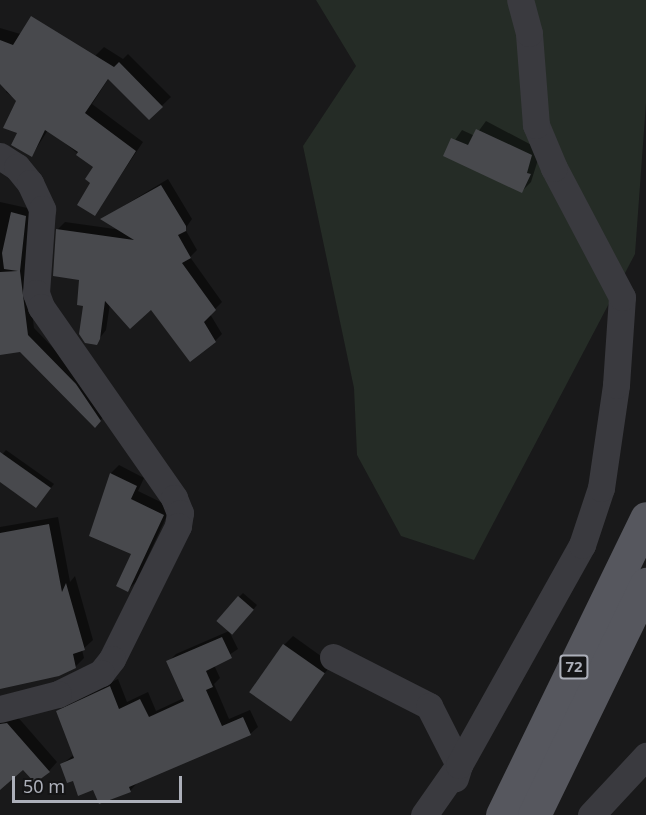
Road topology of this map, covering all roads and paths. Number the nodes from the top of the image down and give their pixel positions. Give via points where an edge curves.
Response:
1 (520, 0) edge
2 (0, 156) edge
3 (646, 518) edge
4 (646, 585) edge
5 (333, 657) dead end
6 (0, 709) edge
7 (646, 756) edge
8 (459, 765) junction
9 (424, 815) edge
10 (442, 815) edge
11 (502, 815) edge
12 (534, 815) edge
13 (591, 815) edge

1 - 8 street via 529,33 536,125 554,168 622,297 616,385 601,488 582,545
2 - 6 street via 17,167 30,183 42,209 36,293 41,307 174,498 180,513 178,526 112,659 100,673 58,694
3 - 11 main road, 72
4 - 12 main road, 72
5 - 8 street via 429,706
7 - 13 street
8 - 9 street
8 - 10 street

